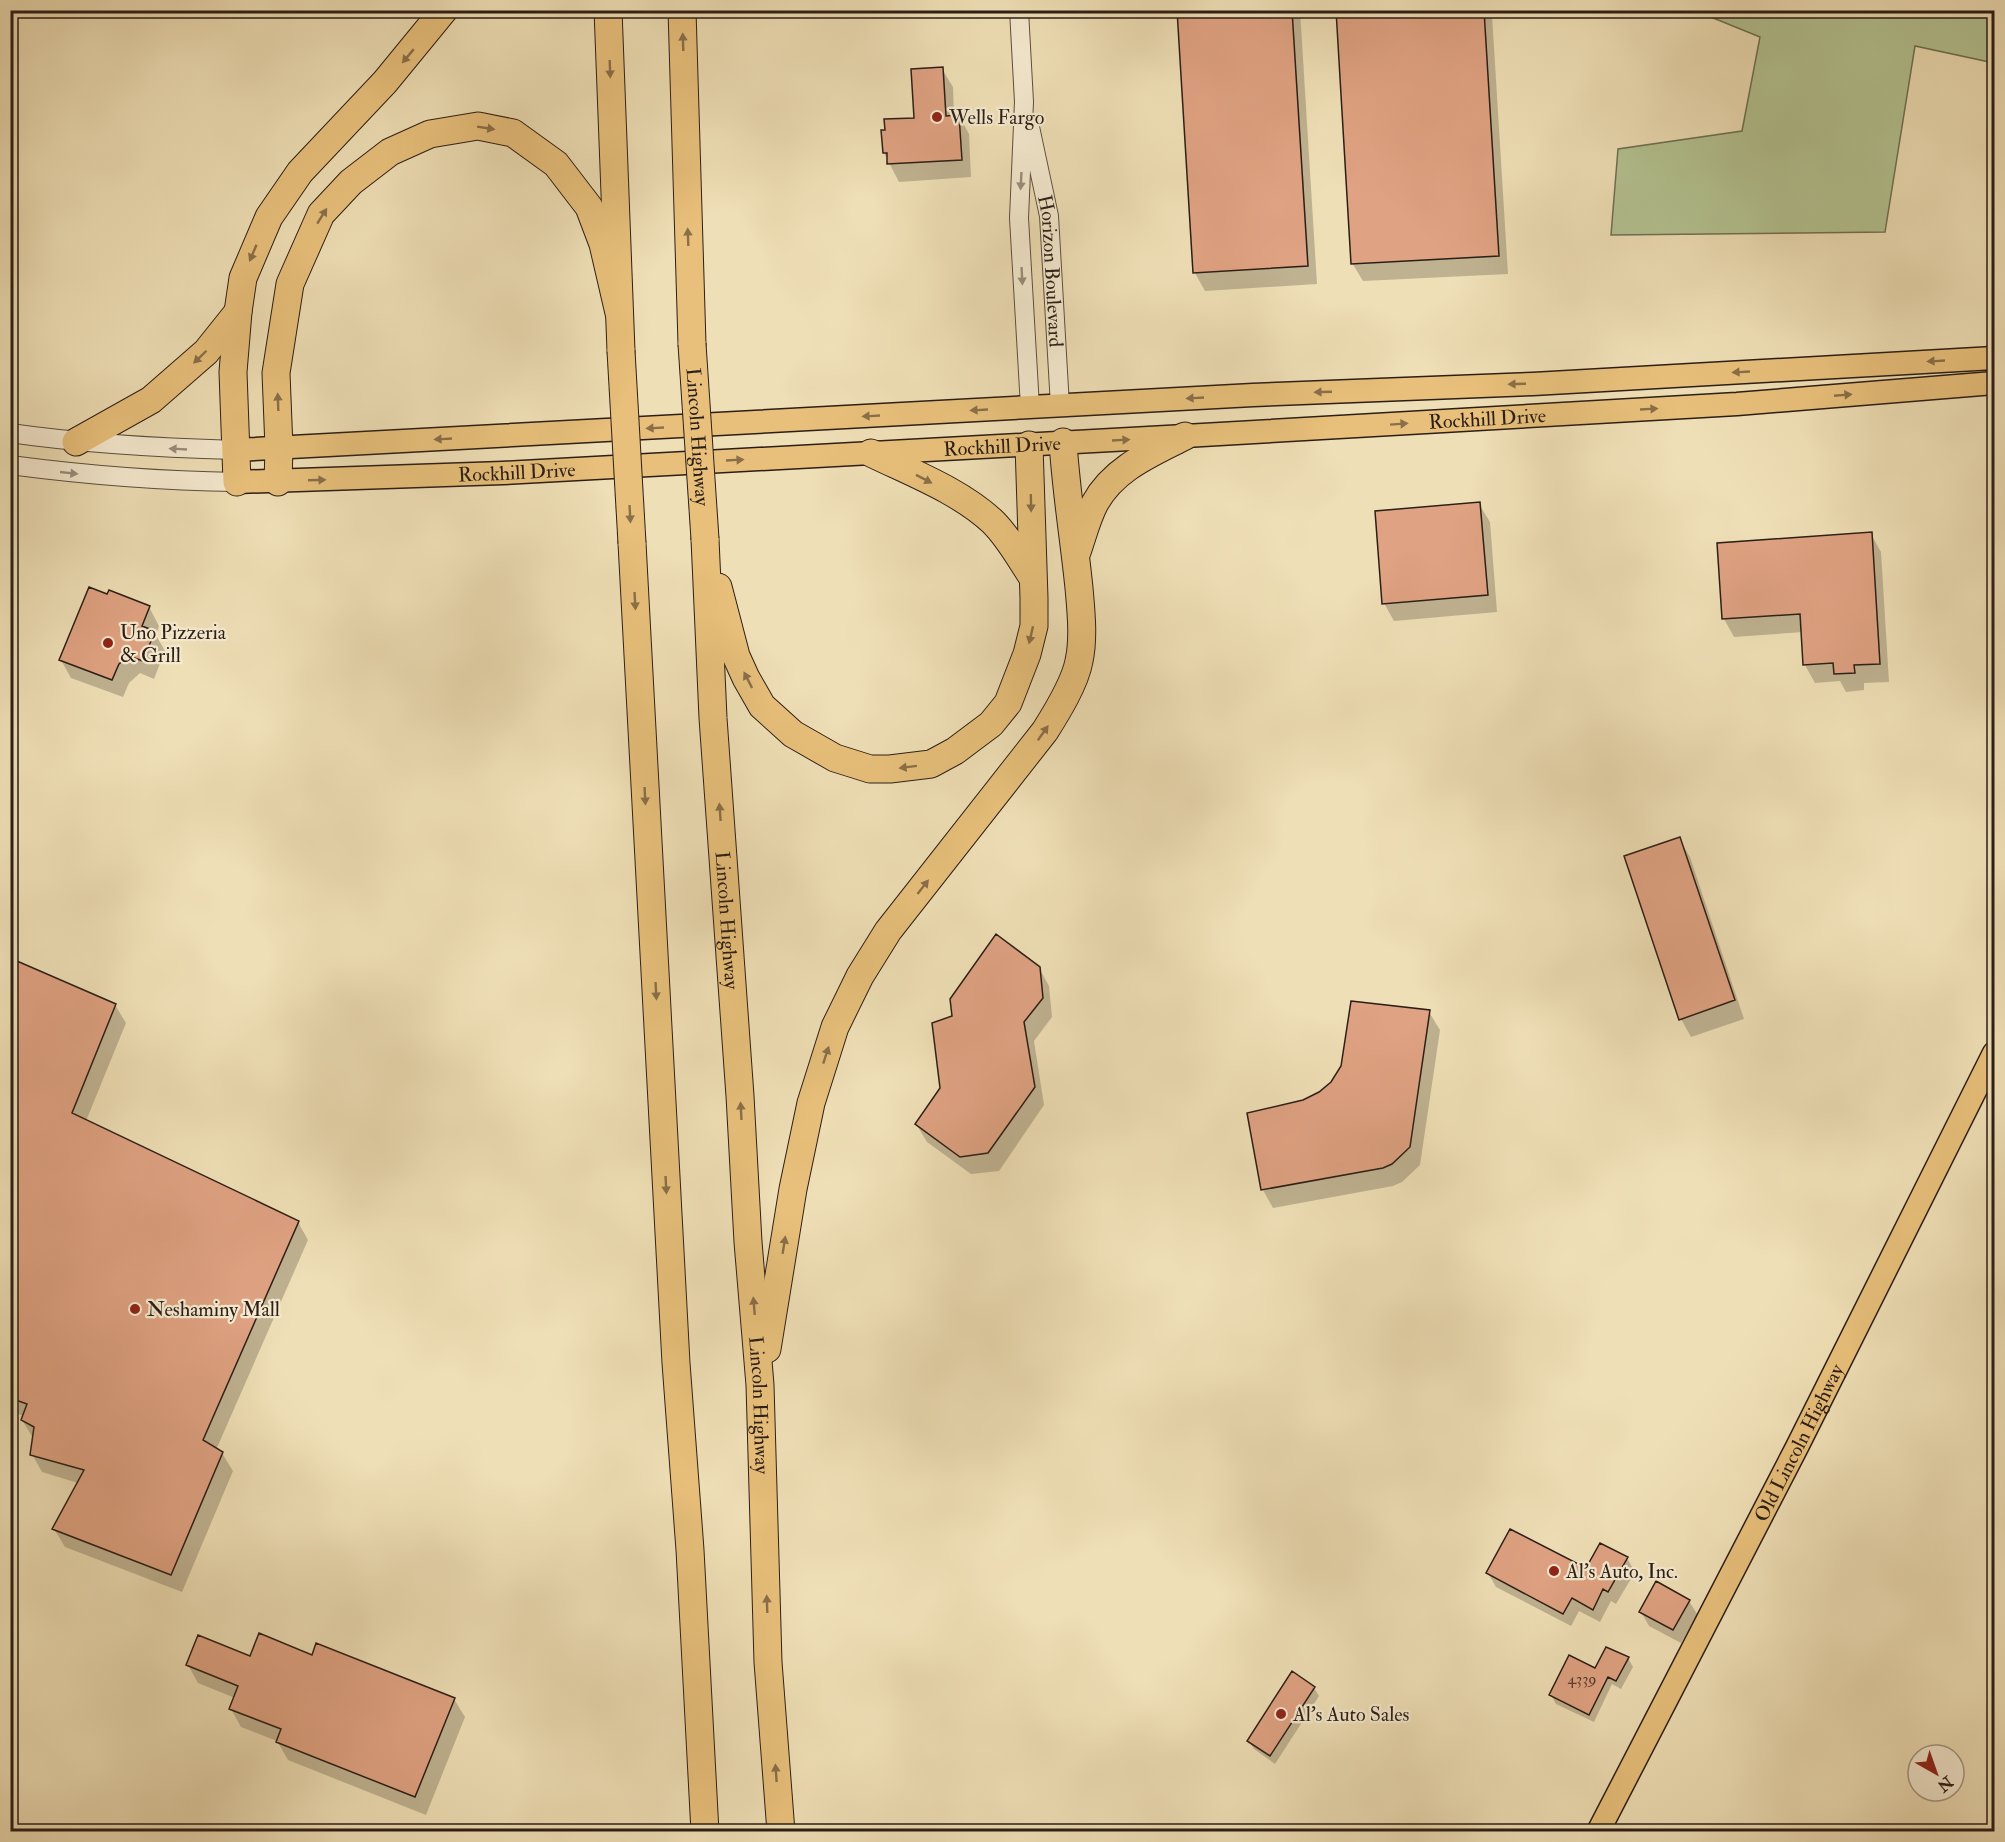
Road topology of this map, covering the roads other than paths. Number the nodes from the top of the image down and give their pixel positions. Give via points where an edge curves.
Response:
1 (444, 10) edge
2 (608, 10) edge
3 (682, 10) edge
4 (1019, 10) edge
5 (1024, 102) junction
6 (238, 312) junction
7 (620, 314) junction
8 (1995, 358) edge
9 (1995, 383) edge
10 (1060, 406) junction
11 (1029, 407) junction
12 (10, 433) edge
13 (1185, 436) junction
14 (76, 442) junction
15 (1063, 442) junction
16 (1029, 444) junction
17 (279, 448) junction
18 (236, 450) junction
19 (871, 453) junction
20 (10, 465) edge
21 (237, 482) junction
22 (278, 482) junction
23 (705, 539) junction
24 (1076, 556) junction
25 (1032, 577) junction
26 (1995, 1053) edge
27 (760, 1385) junction
28 (705, 1832) edge
29 (780, 1832) edge
30 (1598, 1832) edge

1 -> 6 highway via 385,82 300,172 268,217 243,278
2 -> 7 highway
23 -> 3 highway, Lincoln Highway, bridge via 692,344
4 - 5 street, Horizon Boulevard
5 - 10 street, Horizon Boulevard via 1049,216
5 -> 11 street, Horizon Boulevard via 1019,218
6 -> 14 highway via 206,352 151,400
6 - 18 highway via 233,372
17 -> 7 highway via 276,372 290,284 321,214 351,182 390,152 430,134 478,126 513,133 556,164 589,207 603,243
7 -> 28 highway, bridge
8 -> 10 main road, Rockhill Drive
13 -> 9 main road, Rockhill Drive via 1737,404
10 - 11 main road, Rockhill Drive
10 - 15 main road, Horizon Boulevard
11 - 16 main road, Horizon Boulevard
11 -> 17 main road, Rockhill Drive
12 - 14 street, Rockhill Drive
15 -> 13 main road, Rockhill Drive
13 - 24 highway via 1139,460 1110,482 1090,513
18 -> 14 street, Rockhill Drive
15 - 16 main road, Rockhill Drive
15 - 24 highway
16 - 19 main road, Rockhill Drive
16 -> 25 highway
17 - 18 main road, Rockhill Drive
17 - 22 highway
18 - 21 highway
22 -> 19 main road, Rockhill Drive
19 -> 25 highway via 945,490 993,522
20 -> 21 street, Rockhill Drive via 72,473
21 - 22 main road, Rockhill Drive
25 -> 23 highway via 1034,626 1008,704 991,724 931,764 870,770 811,746 762,706 736,656
27 -> 23 highway, Lincoln Highway via 713,718
27 -> 24 highway via 811,1103 835,1027 888,931 1045,731 1062,702 1079,662 1082,626
26 - 30 main road, Old Lincoln Highway
29 -> 27 highway, Lincoln Highway via 768,1662

